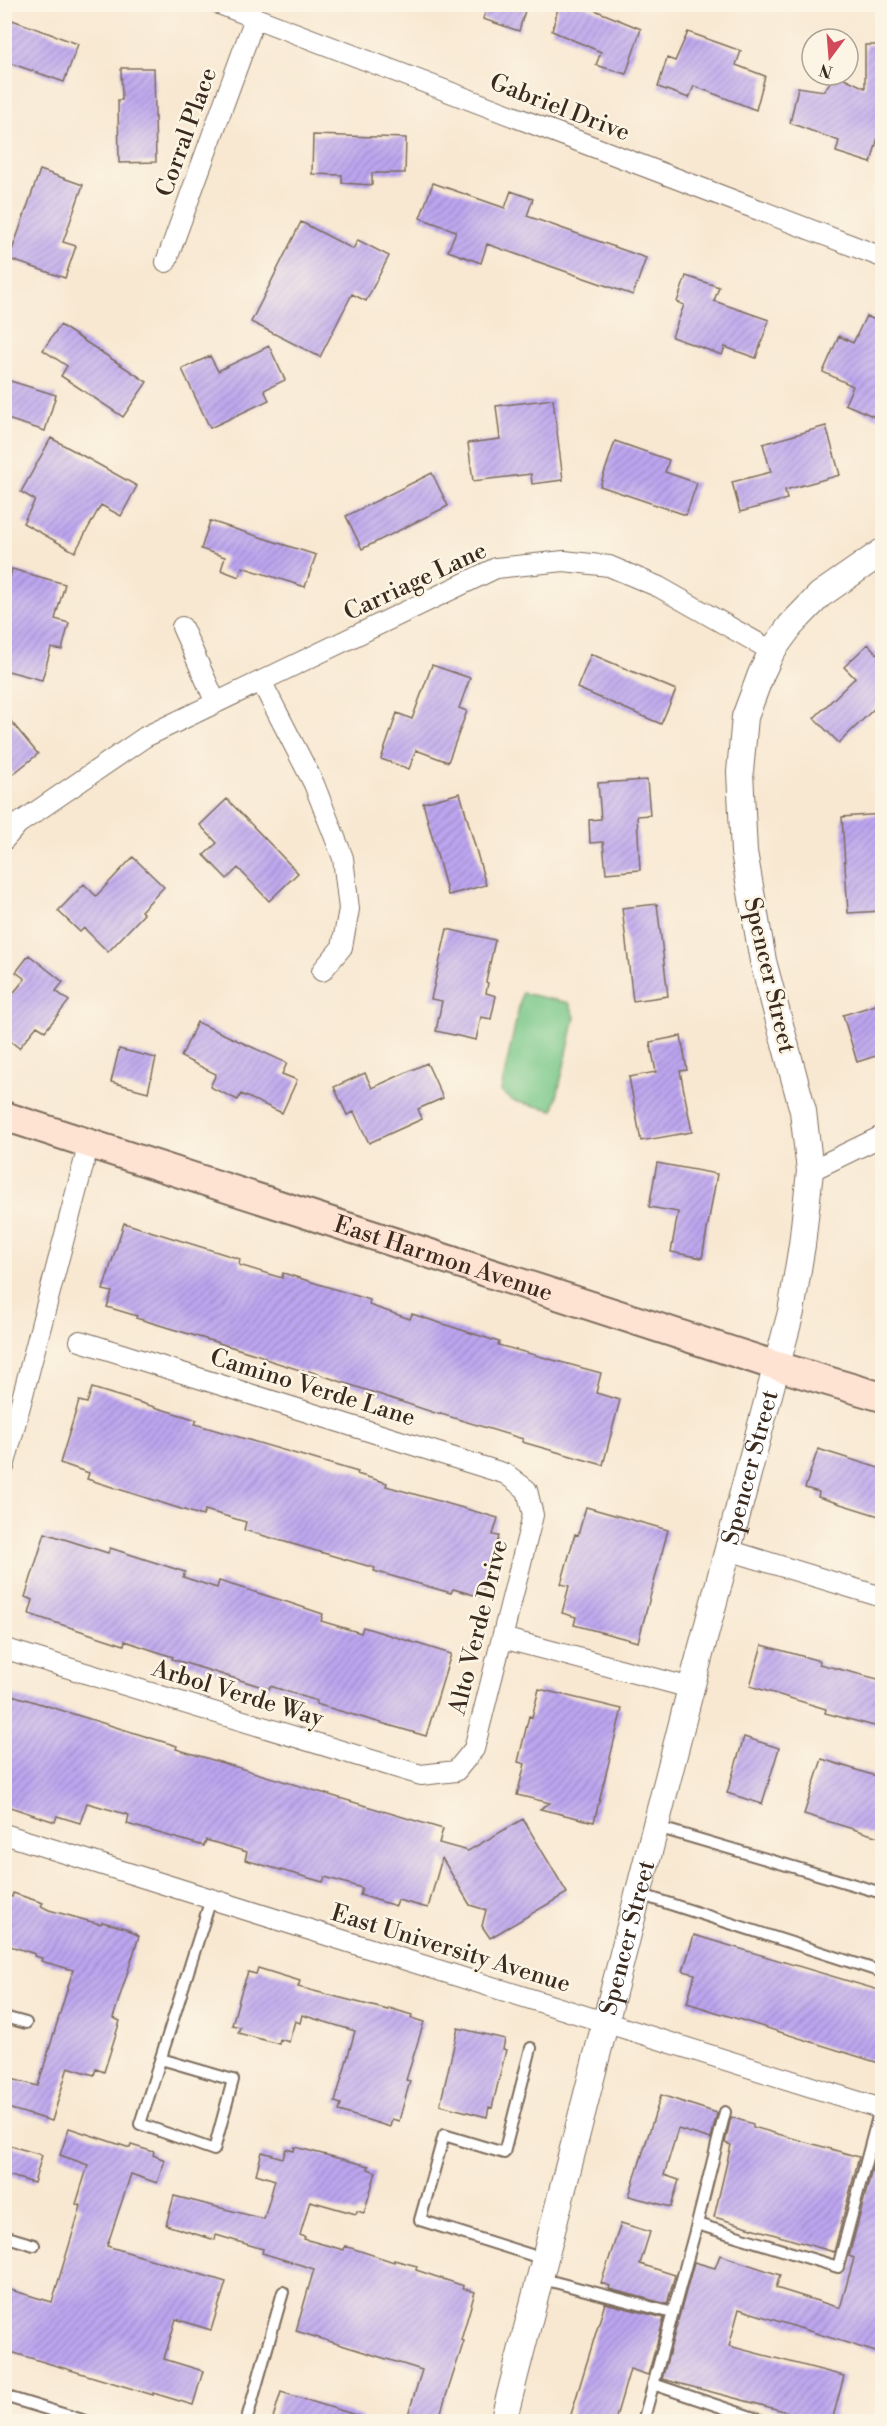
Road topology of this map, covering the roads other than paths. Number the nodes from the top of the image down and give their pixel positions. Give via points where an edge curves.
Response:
1 (219, 4) edge
2 (255, 18) junction
3 (882, 257) edge
4 (166, 262) dead end
5 (882, 552) edge
6 (182, 627) dead end
7 (772, 651) junction
8 (261, 681) junction
9 (216, 703) junction
10 (4, 840) edge
11 (322, 971) dead end
12 (4, 1116) edge
13 (882, 1136) edge
14 (89, 1143) junction
15 (810, 1171) junction
16 (80, 1341) dead end
17 (777, 1366) junction
18 (882, 1397) edge
19 (4, 1467) edge
20 (527, 1490) joint
21 (728, 1550) junction
22 (882, 1597) edge
23 (502, 1638) junction
24 (6, 1649) dead end
25 (691, 1688) junction
26 (456, 1771) joint
27 (657, 1827) junction
28 (4, 1834) edge
29 (882, 1893) edge
30 (639, 1894) junction
31 (211, 1899) junction
32 (882, 1971) edge
33 (4, 2017) edge
34 (26, 2023) dead end
35 (605, 2024) junction
36 (531, 2048) dead end
37 (161, 2059) junction
38 (881, 2109) edge
39 (724, 2112) dead end
40 (698, 2224) junction
41 (4, 2236) edge
42 (34, 2245) dead end
43 (541, 2269) junction
44 (283, 2292) dead end
45 (673, 2313) junction
46 (653, 2384) junction
47 (4, 2396) edge
48 (89, 2421) edge
49 (246, 2421) edge
50 (503, 2421) edge
51 (643, 2421) edge
52 (766, 2421) edge

1 - 2 street, Gabriel Drive
2 - 3 street, Gabriel Drive
2 - 4 street, Corral Place
5 - 7 street, Spencer Street via 820,596
6 - 9 street
7 - 8 street, Carriage Lane via 659,587 609,566 564,561 496,568
7 - 15 street, Spencer Street via 751,697 742,738 744,852 763,961 803,1111
8 - 9 street, Carriage Lane
8 - 11 street via 314,784 343,858 349,909 342,947
9 - 10 street, Carriage Lane via 145,737 18,824
12 - 14 main road, East Harmon Avenue
13 - 15 street
14 - 17 main road, East Harmon Avenue
14 - 19 street
15 - 17 street, Spencer Street via 791,1312
16 - 20 street, Camino Verde Lane via 506,1473
17 - 18 main road, East Harmon Avenue
17 - 21 street, Spencer Street
20 - 23 street, Alto Verde Drive via 533,1515
21 - 22 street
21 - 25 street, Spencer Street
23 - 25 street
23 - 26 street, Alto Verde Drive via 474,1749
24 - 26 street, Arbol Verde Way via 421,1775
25 - 27 street, Spencer Street
27 - 29 lane
27 - 30 street, Spencer Street
28 - 31 street, East University Avenue
30 - 32 lane
30 - 35 street, Spencer Street
31 - 35 street, East University Avenue
31 - 37 lane
33 - 34 lane
35 - 38 street, East University Avenue
35 - 43 street, Spencer Street
36 - 43 lane via 504,2153 444,2135 420,2220
37 - 37 lane via 140,2124 214,2150 233,2080
38 - 40 lane via 838,2267
39 - 40 lane
40 - 45 lane
41 - 42 lane
43 - 45 lane
43 - 50 street, Spencer Street
44 - 49 lane
45 - 46 lane
46 - 51 lane
46 - 52 lane
47 - 48 lane

